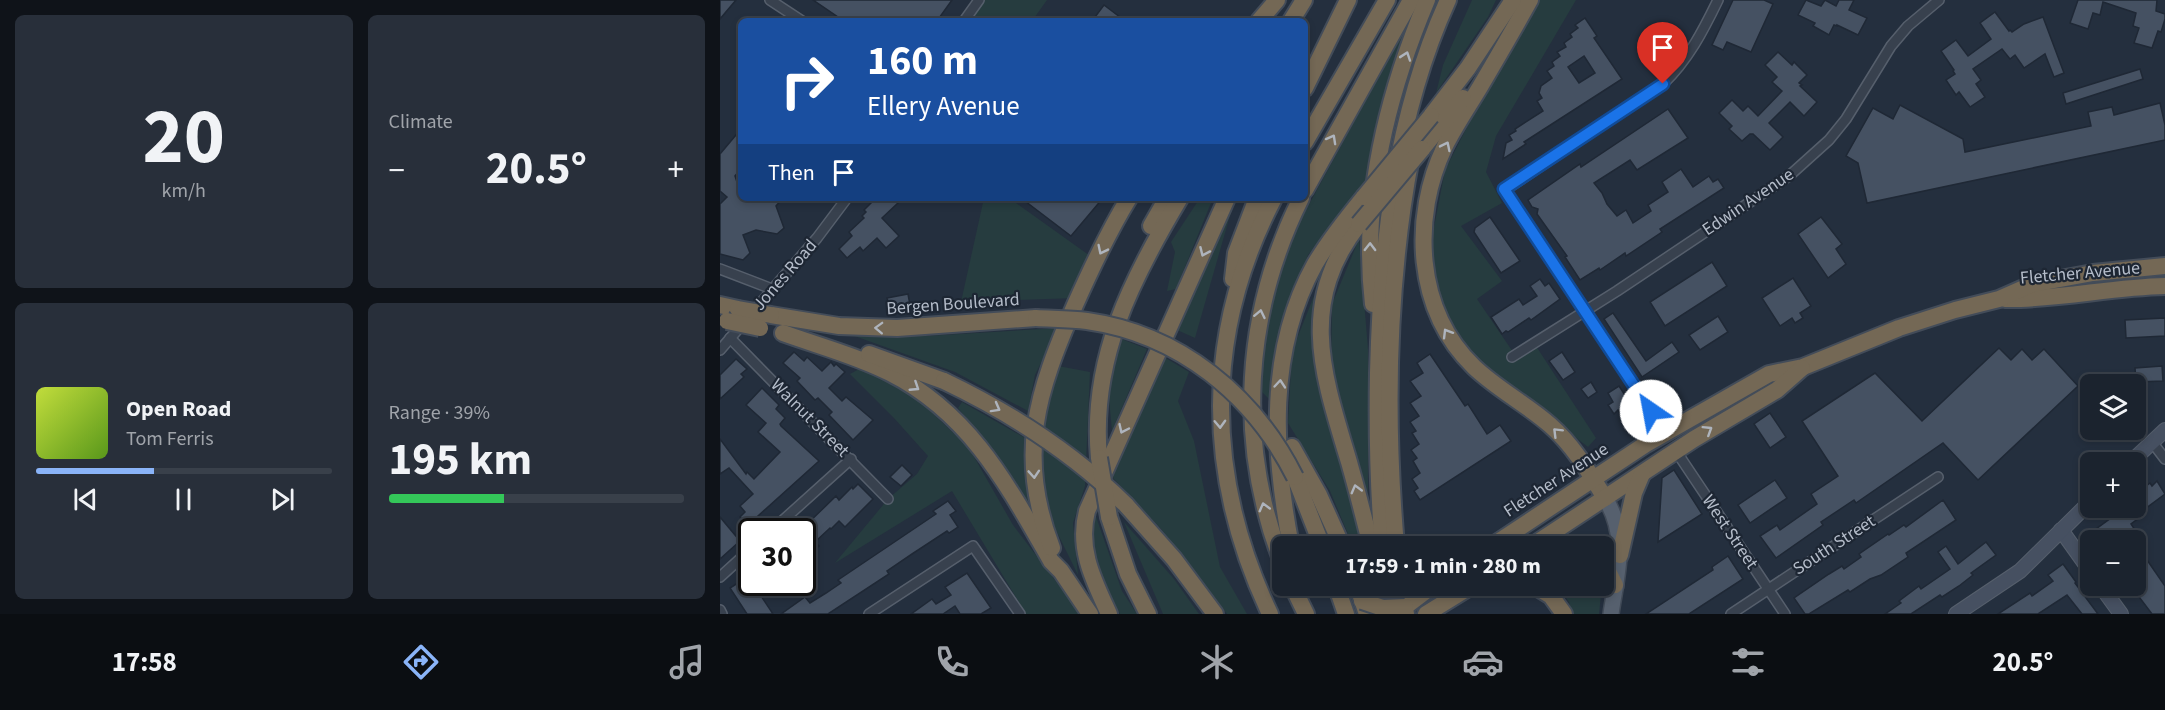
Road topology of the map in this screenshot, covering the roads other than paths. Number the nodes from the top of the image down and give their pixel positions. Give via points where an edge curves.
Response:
1 (770, 0) edge
2 (979, 0) edge
3 (1304, 0) edge
4 (1315, 0) edge
5 (1348, 0) edge
6 (1387, 0) edge
7 (1411, 0) edge
8 (1427, 0) edge
9 (1448, 0) edge
10 (1506, 0) edge
11 (1513, 0) edge
12 (1530, 0) edge
13 (1718, 0) edge
14 (1940, 0) edge
15 (1277, 1) edge
16 (797, 18) edge
17 (966, 18) edge
18 (1262, 18) edge
19 (1268, 18) edge
20 (1293, 18) edge
21 (1304, 18) edge
22 (1505, 27) junction
23 (1428, 49) junction
24 (1308, 82) edge
25 (1308, 137) edge
26 (1308, 185) edge
27 (845, 201) edge
28 (1127, 201) edge
29 (1165, 201) edge
30 (1178, 201) edge
31 (1226, 201) edge
32 (1256, 201) edge
33 (1273, 201) edge
34 (1300, 201) edge
35 (2165, 266) edge
36 (720, 269) edge
37 (2165, 286) edge
38 (772, 290) junction
39 (1999, 299) junction
40 (720, 305) edge
41 (1585, 311) junction
42 (727, 322) edge
43 (766, 322) junction
44 (1228, 324) junction
45 (783, 333) junction
46 (1379, 347) junction
47 (720, 350) edge
48 (1107, 353) junction
49 (1183, 354) junction
50 (1512, 357) dead end
51 (1803, 367) junction
52 (2165, 430) edge
53 (1666, 433) junction
54 (2152, 442) junction
55 (1676, 451) junction
56 (2142, 452) edge
57 (851, 459) junction
58 (2165, 459) edge
59 (1642, 474) junction
60 (1938, 477) dead end
61 (1593, 478) junction
62 (1605, 498) junction
63 (888, 499) dead end
64 (2080, 512) edge
65 (785, 518) edge
66 (2061, 530) junction
67 (1273, 536) edge
68 (1289, 536) edge
69 (1318, 536) edge
70 (1337, 536) edge
71 (1368, 536) edge
72 (1383, 536) edge
73 (1395, 536) edge
74 (1507, 536) edge
75 (1547, 536) edge
76 (1620, 555) junction
77 (2080, 557) edge
78 (738, 561) edge
79 (1061, 571) junction
80 (720, 577) edge
81 (1615, 585) joint
82 (1768, 589) junction
83 (1297, 596) edge
84 (1301, 596) edge
85 (1340, 596) edge
86 (1388, 596) edge
87 (1393, 596) edge
88 (1419, 596) edge
89 (1456, 596) edge
90 (1554, 596) edge
91 (2108, 596) edge
92 (1362, 600) edge
93 (720, 610) edge
94 (1399, 610) edge
95 (1305, 613) edge
96 (722, 614) edge
97 (869, 614) edge
98 (1020, 614) edge
99 (1090, 614) edge
100 (1110, 614) edge
101 (1148, 614) edge
102 (1215, 614) edge
103 (1270, 614) edge
104 (1346, 614) edge
105 (1426, 614) edge
106 (1564, 614) edge
107 (1611, 614) edge
108 (1731, 614) edge
109 (1785, 614) edge
110 (1956, 614) edge
111 (2121, 614) edge

1 - 16 street
2 - 17 street
3 - 20 highway
4 - 21 highway
5 - 24 highway
6 - 25 highway
26 -> 7 highway
46 -> 8 highway via 1370,273 1373,192 1396,87
9 - 23 highway
10 - 22 highway
11 - 22 highway
12 - 22 highway
13 - 41 street via 1692,49 1663,84 1504,189
14 - 41 street, Edwin Avenue via 1891,46 1846,119 1810,159
15 - 18 highway
15 - 19 highway
61 -> 22 highway via 1552,427 1488,379 1460,352 1434,309 1427,282 1426,219 1437,168
68 -> 22 highway, bridge via 1278,447 1280,381 1297,302 1335,232
71 -> 22 highway, bridge via 1329,393 1321,335 1322,304 1329,274 1343,245 1422,149
23 - 46 highway via 1395,178
23 - 73 highway via 1424,96 1405,192 1394,296 1389,418
27 - 38 street, Jones Road
28 -> 79 highway via 1065,328 1037,411 1034,485
29 - 48 highway via 1121,282 1113,305
30 - 48 highway via 1134,279
31 -> 100 highway via 1087,511 1084,551
32 - 44 highway via 1236,254
33 - 44 highway via 1242,275
67 -> 34 highway via 1258,477 1252,429 1252,373 1270,275
35 - 39 highway, Fletcher Avenue via 2033,284
36 - 38 street
37 - 39 highway, Fletcher Avenue via 2036,300
38 - 42 street, Jones Road
39 - 51 highway, Fletcher Avenue via 1899,328
40 - 42 highway, Bergen Boulevard
41 - 50 street, Edwin Avenue
41 - 53 street
42 - 43 highway, Bergen Boulevard, bridge
42 - 47 street, Jones Road
42 - 57 street, Walnut Street
43 - 45 highway, Bergen Boulevard
49 -> 43 highway, Bergen Boulevard, bridge via 1145,336 1086,321 1036,318 897,328
44 -> 103 highway via 1220,391 1225,474 1242,547
45 -> 79 highway via 880,368 943,408 995,466 1051,561
45 -> 102 highway, bridge via 870,354 944,381 1015,419 1066,453 1119,498 1174,559
46 - 72 highway
48 - 101 highway, bridge via 1098,400 1099,458 1109,517 1128,574
49 - 69 highway, bridge via 1218,378 1273,438 1295,477
49 - 70 highway, bridge via 1230,377 1267,414 1306,469
51 - 53 highway, Fletcher Avenue via 1769,374
55 -> 51 highway, Fletcher Avenue via 1777,390
52 - 54 street
53 - 61 highway, Fletcher Avenue
54 - 56 street
54 - 58 street
55 - 59 highway, Fletcher Avenue
55 - 82 street, West Street
57 - 63 street, Walnut Street
57 - 65 street
59 - 62 highway, Fletcher Avenue
59 - 76 highway via 1632,498
60 - 82 street, South Street
61 - 62 highway
61 - 74 highway, Fletcher Avenue
62 - 75 highway, Fletcher Avenue
62 - 76 main road via 1618,525
64 - 66 street
66 - 77 street
66 - 110 street via 2020,571
76 - 81 main road
78 - 80 street
79 - 99 highway
81 - 107 main road
82 - 108 street, South Street
82 - 109 street, West Street
83 - 95 highway
84 - 95 highway
85 - 104 highway
86 - 94 highway
87 - 94 highway
88 - 94 highway
89 - 105 highway
90 - 106 highway
91 - 111 street
92 - 94 highway, bridge
93 - 96 street
97 - 98 street via 973,546

